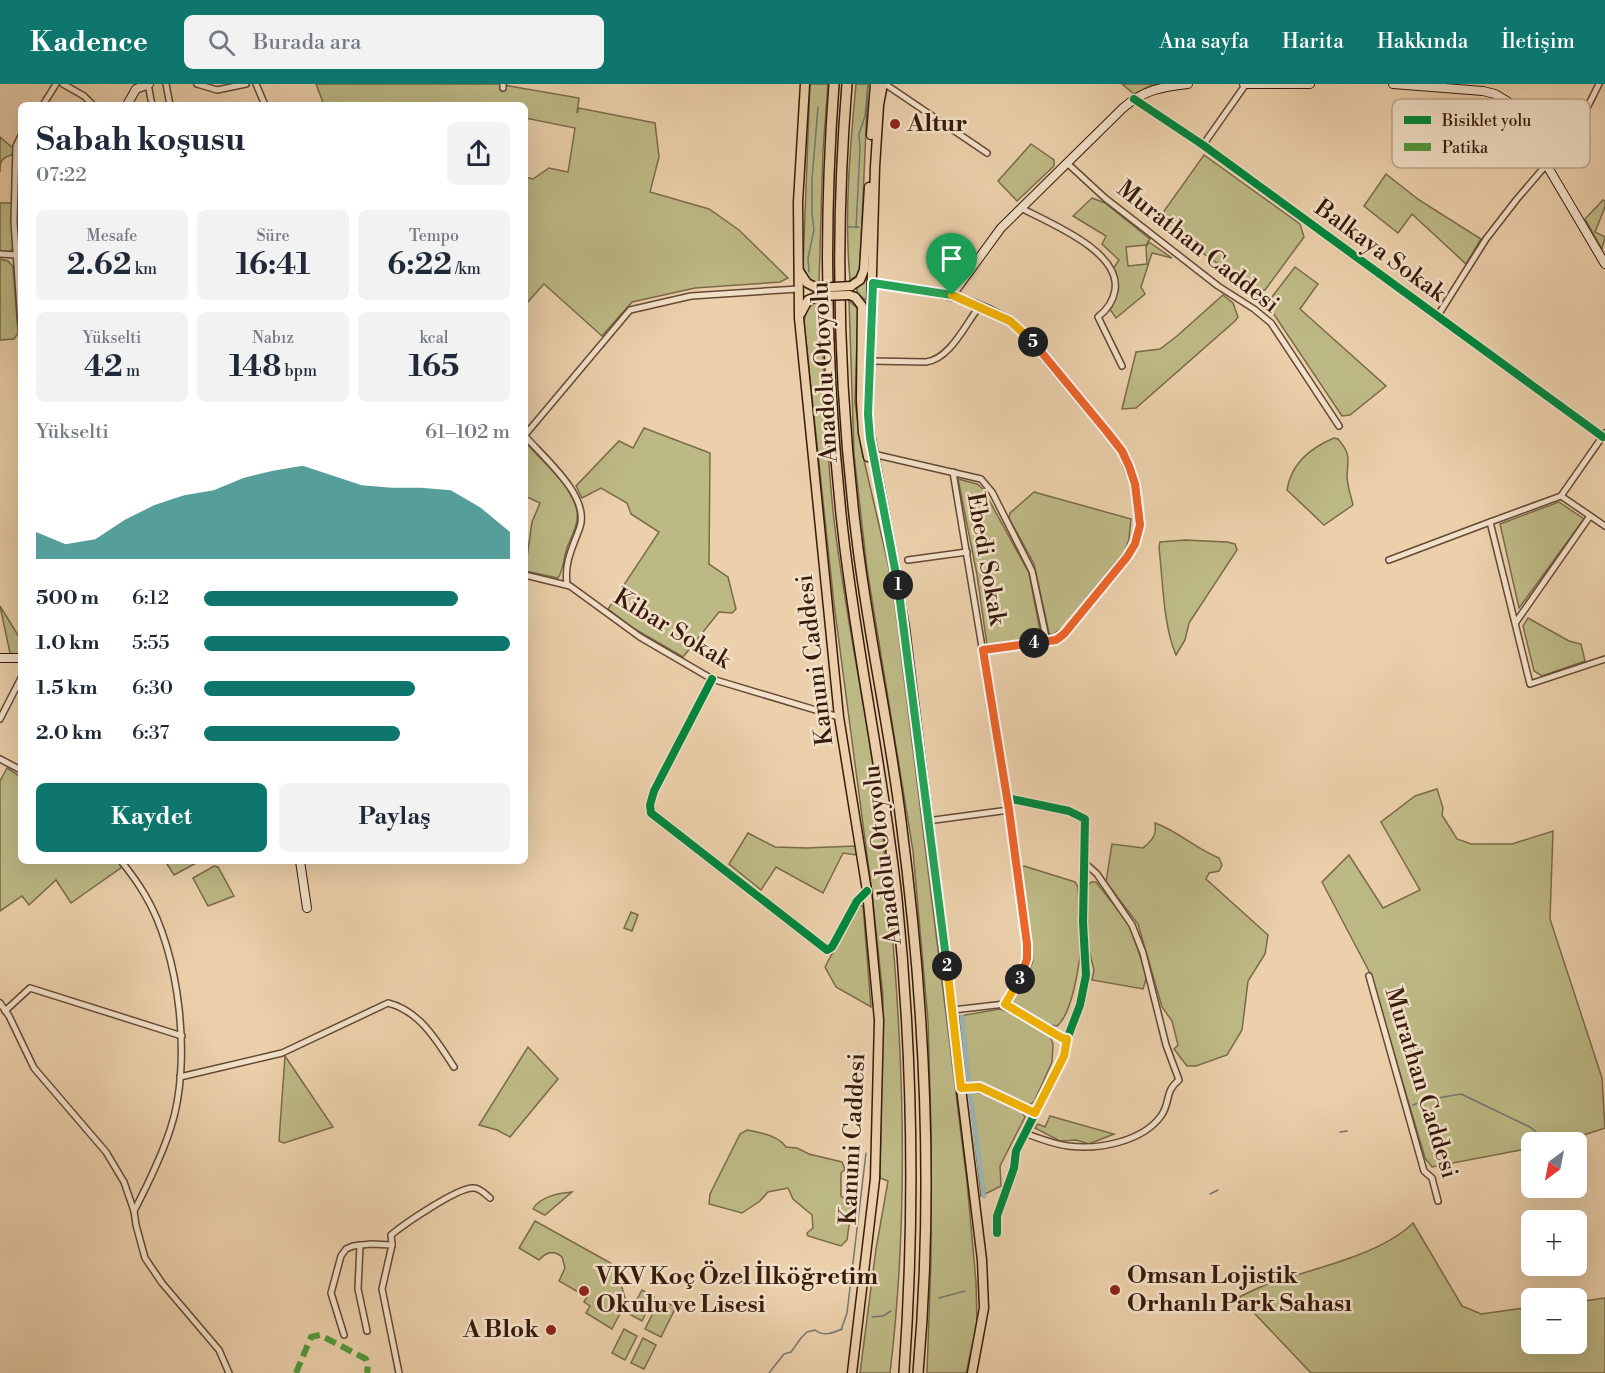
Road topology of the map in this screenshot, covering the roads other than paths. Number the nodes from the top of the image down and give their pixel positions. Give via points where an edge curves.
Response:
1 (56, 84) edge
2 (63, 84) edge
3 (149, 84) edge
4 (166, 84) edge
5 (197, 84) edge
6 (246, 84) edge
7 (256, 84) edge
8 (805, 84) edge
9 (834, 84) edge
10 (847, 84) edge
11 (874, 84) edge
12 (884, 84) edge
13 (1188, 84) edge
14 (1246, 84) edge
15 (1271, 84) edge
16 (1305, 84) edge
17 (1310, 84) edge
18 (1393, 84) edge
19 (1599, 84) edge
20 (1417, 85) edge
21 (1460, 86) edge
22 (1134, 99) junction
23 (1502, 99) edge
24 (45, 102) edge
25 (90, 102) edge
26 (129, 102) edge
27 (152, 102) edge
28 (169, 102) edge
29 (264, 102) edge
30 (1590, 102) edge
31 (18, 140) edge
32 (870, 145) junction
33 (1203, 145) junction
34 (987, 153) dead end
35 (1067, 163) junction
36 (1544, 168) edge
37 (1549, 168) edge
38 (18, 191) edge
39 (874, 196) junction
40 (1021, 208) junction
41 (18, 224) edge
42 (0, 254) edge
43 (16, 255) junction
44 (1604, 257) edge
45 (798, 265) junction
46 (18, 282) edge
47 (873, 283) junction
48 (798, 288) junction
49 (850, 290) junction
50 (818, 292) junction
51 (952, 295) junction
52 (979, 307) junction
53 (1437, 317) junction
54 (799, 318) junction
55 (870, 361) junction
56 (1122, 366) dead end
57 (1339, 426) dead end
58 (528, 432) edge
59 (1604, 435) edge
60 (528, 439) edge
61 (873, 453) junction
62 (953, 472) junction
63 (1561, 496) junction
64 (1590, 516) junction
65 (1490, 522) junction
66 (1140, 525) joint
67 (1605, 526) edge
68 (967, 552) junction
69 (1389, 560) dead end
70 (908, 561) dead end
71 (894, 563) junction
72 (528, 576) edge
73 (567, 584) junction
74 (1516, 622) junction
75 (1047, 642) junction
76 (983, 650) junction
77 (0, 658) edge
78 (18, 658) edge
79 (1605, 659) edge
80 (712, 679) junction
81 (18, 684) edge
82 (840, 717) junction
83 (0, 719) edge
84 (0, 759) edge
85 (18, 768) edge
86 (1007, 798) junction
87 (1009, 810) junction
88 (927, 820) junction
89 (1085, 863) junction
90 (124, 864) edge
91 (300, 864) edge
92 (867, 891) junction
93 (307, 909) dead end
94 (1369, 976) dead end
95 (0, 1003) edge
96 (1005, 1004) junction
97 (953, 1010) junction
98 (5, 1011) junction
99 (182, 1036) junction
100 (1067, 1039) junction
101 (454, 1067) dead end
102 (180, 1077) junction
103 (961, 1088) junction
104 (1035, 1113) junction
105 (1023, 1133) junction
106 (490, 1198) dead end
107 (1438, 1200) dead end
108 (134, 1211) junction
109 (997, 1233) dead end
110 (360, 1245) junction
111 (392, 1245) junction
112 (367, 1330) dead end
113 (344, 1335) dead end
114 (229, 1373) edge
115 (399, 1373) edge
116 (852, 1373) edge
117 (904, 1373) edge
118 (918, 1373) edge
119 (972, 1373) edge

1 - 24 street
2 - 25 street
3 - 26 street via 136,89
3 - 27 street
4 - 28 street
5 - 6 street via 217,90
7 - 29 street
8 - 45 main road, Kanuni Caddesi
9 - 117 highway, Anadolu Otoyolu via 827,245 838,491 890,842 904,974 911,1104 911,1244
10 - 118 highway, Anadolu Otoyolu via 840,209 844,408 865,604 901,820 921,1048 925,1197
11 - 32 main road
12 - 34 street
12 - 39 main road
13 - 22 street via 1153,89
14 - 15 street
14 - 33 street
15 - 16 street
16 - 17 street
18 - 20 street
19 - 30 street
20 - 21 street
21 - 23 street
22 - 33 street, Balkaya Sokak
22 - 35 street
31 - 38 street
32 - 39 main road
32 - 49 main road via 864,270
33 - 53 street, Balkaya Sokak
35 - 40 street
35 - 57 street, Murathan Caddesi via 1105,198 1271,323
36 - 53 street via 1486,239
37 - 44 street
38 - 41 street
39 - 47 main road
40 - 51 street via 994,236
40 - 56 street via 1094,249 1107,261 1115,276 1115,287 1110,304 1098,317
41 - 43 street
42 - 43 street
43 - 46 street
45 - 48 main road, Kanuni Caddesi
45 - 50 main road via 807,283
47 - 51 street
47 - 55 main road
48 - 54 main road, Kanuni Caddesi
48 - 58 street via 691,296 630,310
49 - 50 main road, bridge
49 - 71 main road via 862,306 863,433
50 - 54 main road via 808,300
51 - 52 street
52 - 55 street via 946,351 934,360
52 - 66 street via 1022,330 1115,442 1133,476
53 - 59 street, Balkaya Sokak
54 - 82 main road, Kanuni Caddesi
55 - 61 main road via 868,414
59 - 63 street
60 - 73 street via 572,489 581,508 581,521 565,568
61 - 62 street
61 - 71 main road
62 - 68 street, Ebedi Sokak
62 - 75 street via 981,479 992,492 1032,571
63 - 64 street
63 - 65 street
64 - 67 street
64 - 74 street
65 - 69 street
65 - 74 street
66 - 75 street via 1127,557 1064,634
68 - 70 street
68 - 76 street, Ebedi Sokak
71 - 88 main road
72 - 73 street, Kibar Sokak
73 - 80 street, Kibar Sokak via 640,637
74 - 79 street via 1530,684
75 - 76 street
76 - 86 street, Ebedi Sokak
77 - 78 street
80 - 82 street, Kibar Sokak
80 - 92 street via 654,791 651,813 827,950
81 - 83 street
82 - 92 main road, Kanuni Caddesi
84 - 85 street
86 - 87 street, Ebedi Sokak
86 - 89 street via 1069,811 1085,819
87 - 88 street
87 - 96 street, Ebedi Sokak via 1028,953
88 - 97 main road
89 - 100 street via 1086,975
89 - 105 street via 1132,925 1179,1080 1170,1087 1161,1116 1129,1138 1078,1147
90 - 99 street via 146,896 172,966
91 - 93 street
92 - 116 main road, Kanuni Caddesi via 879,1020 876,1142
94 - 107 street, Murathan Caddesi via 1424,1171 1432,1178
95 - 98 street
96 - 97 street
96 - 100 street
97 - 103 main road
98 - 99 street via 30,988
98 - 108 street via 34,1068 106,1152 124,1182
99 - 102 street
100 - 104 street via 1064,1056
101 - 102 street via 427,1028 408,1011 388,1004 282,1053
102 - 108 street via 172,1125
103 - 104 street via 980,1087
103 - 119 main road via 984,1289 983,1320
104 - 105 street
105 - 109 street via 997,1216
106 - 111 street via 476,1188 467,1189 401,1225 390,1237
108 - 114 street via 145,1257 219,1350
110 - 111 street
110 - 112 street via 358,1289
110 - 113 street via 342,1254 331,1287
111 - 115 street via 382,1289

